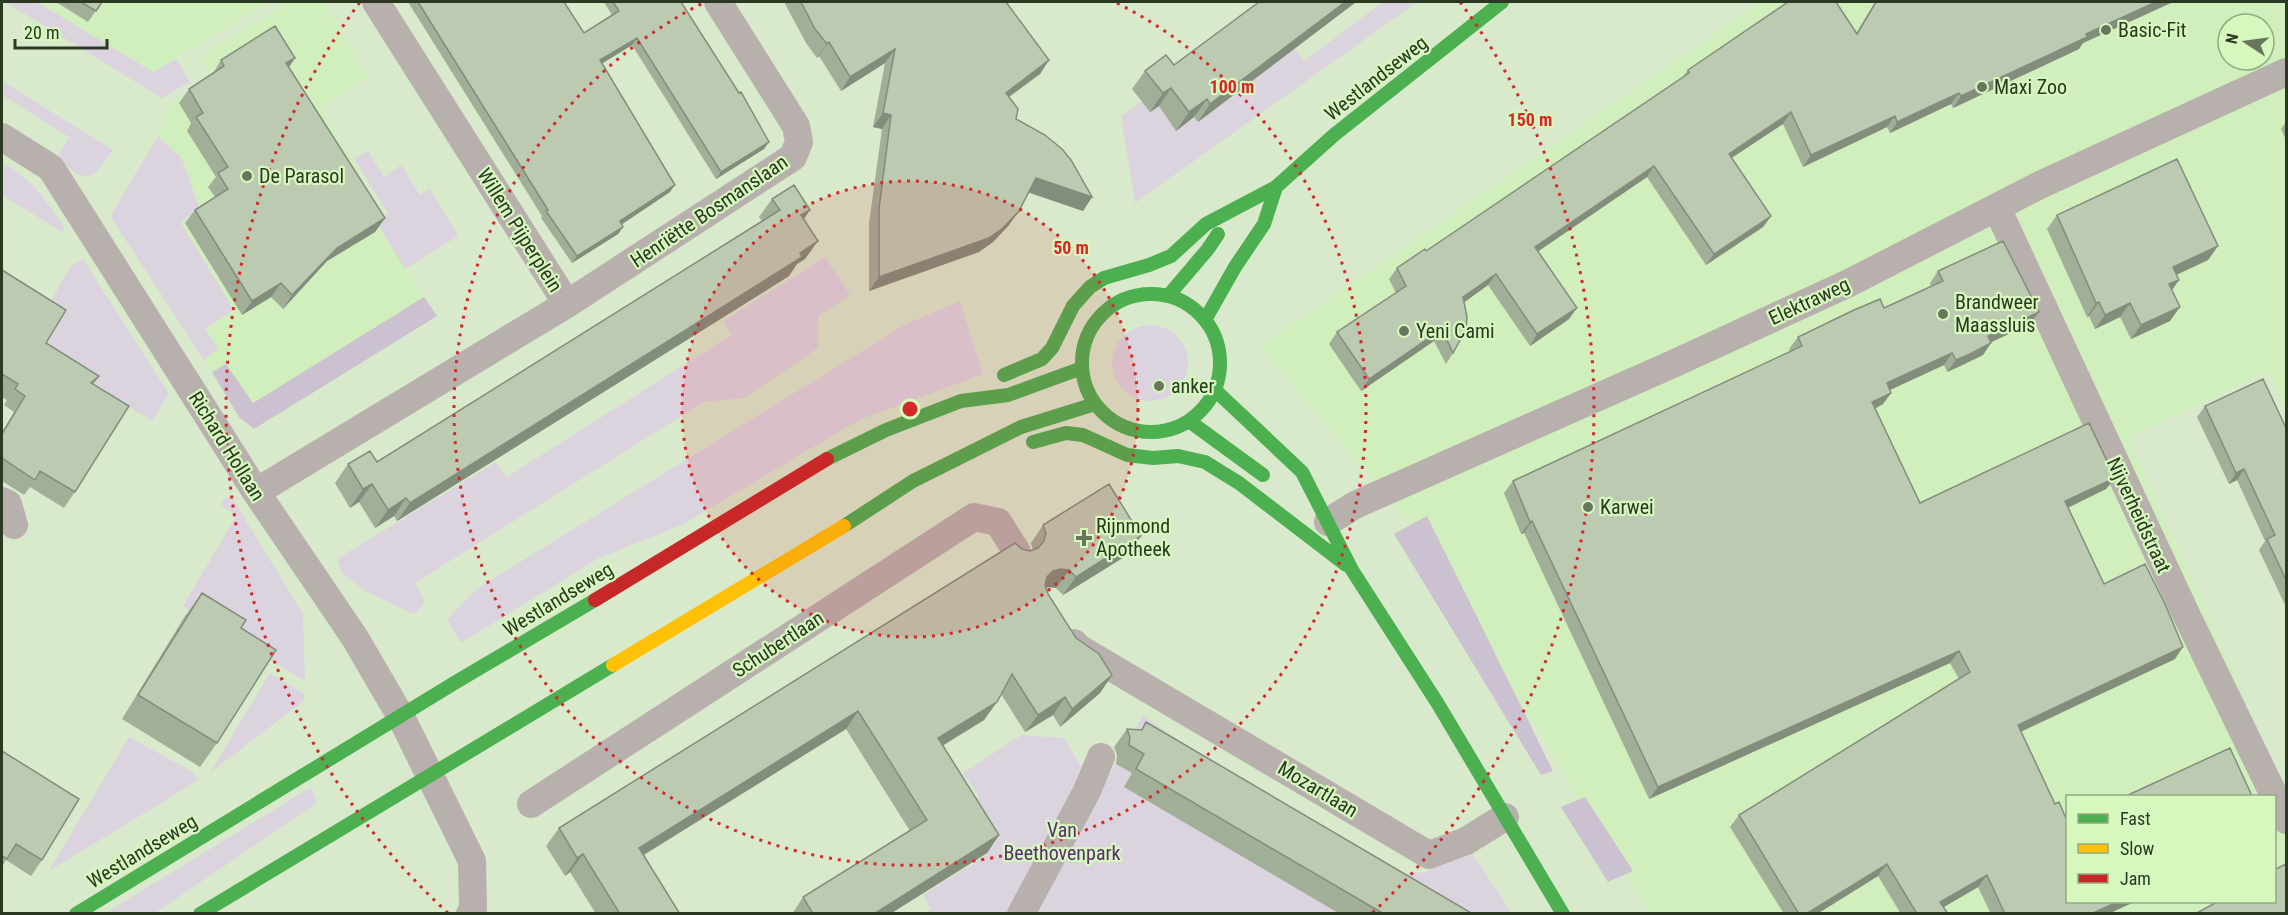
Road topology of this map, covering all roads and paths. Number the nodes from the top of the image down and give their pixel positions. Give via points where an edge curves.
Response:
1 (376, 2) edge
2 (718, 2) edge
3 (1503, 2) edge
4 (2286, 72) edge
5 (2, 137) edge
6 (1276, 187) junction
7 (1997, 208) junction
8 (1231, 209) junction
9 (1168, 296) junction
10 (567, 304) junction
11 (1205, 320) junction
12 (1082, 368) junction
13 (1215, 390) junction
14 (961, 401) junction
15 (1095, 404) junction
16 (1189, 421) junction
17 (972, 451) junction
18 (1271, 481) dead end
19 (256, 492) junction
20 (1299, 501) dead end
21 (1328, 522) junction
22 (1017, 552) edge
23 (1352, 570) junction
24 (1060, 621) edge
25 (400, 717) junction
26 (1101, 757) dead end
27 (430, 775) junction
28 (2274, 795) edge
29 (2276, 799) edge
30 (531, 804) dead end
31 (1505, 817) junction
32 (2286, 819) edge
33 (76, 914) edge
34 (200, 914) edge
35 (470, 914) edge
36 (1021, 914) edge
37 (1563, 914) edge

1 - 10 street, Willem Pijperplein
2 - 10 street, Henriëtte Bosmanslaan via 796,126 799,142 793,157
3 - 6 main road, Westlandseweg via 1334,135
4 - 7 street, Elektraweg
5 - 19 street, Richard Hollaan via 51,168
6 - 8 main road, Westlandseweg
6 - 11 main road via 1264,224
7 - 21 street, Elektraweg via 1847,284 1355,505
7 - 28 street, Nijverheidstraat
8 - 9 main road via 1208,249
8 - 14 main road, Westlandseweg via 1206,224 1171,256 1104,278 1090,287 1073,306 1052,348 1042,359 1001,376
9 - 11 main road via 1189,305
9 - 12 main road via 1135,296 1106,310 1087,336
10 - 19 street, Willem Pijperplein
11 - 13 main road via 1220,354
12 - 14 main road, Westlandseweg via 1008,395
12 - 15 main road
13 - 16 main road via 1204,408
13 - 21 main road via 1302,472
14 - 25 main road, Westlandseweg via 886,429 813,466
15 - 16 main road via 1108,418 1134,430 1162,431
15 - 17 main road via 1029,424
16 - 18 main road
17 - 23 main road via 1066,433 1083,435 1127,455 1178,456 1205,462 1239,483
17 - 27 main road via 913,481
19 - 25 street, Richard Hollaan via 355,638
20 - 21 main road
21 - 23 main road
22 - 30 street, Schubertlaan via 998,522 974,517
23 - 31 main road
24 - 31 street, Mozartlaan via 1077,647 1429,855 1466,841
25 - 27 street, Richard Hollaan
25 - 33 main road, Westlandseweg
26 - 36 street
27 - 34 main road
27 - 35 street, Richard Hollaan via 472,861 474,908
29 - 32 street, Nijverheidstraat
31 - 37 main road

